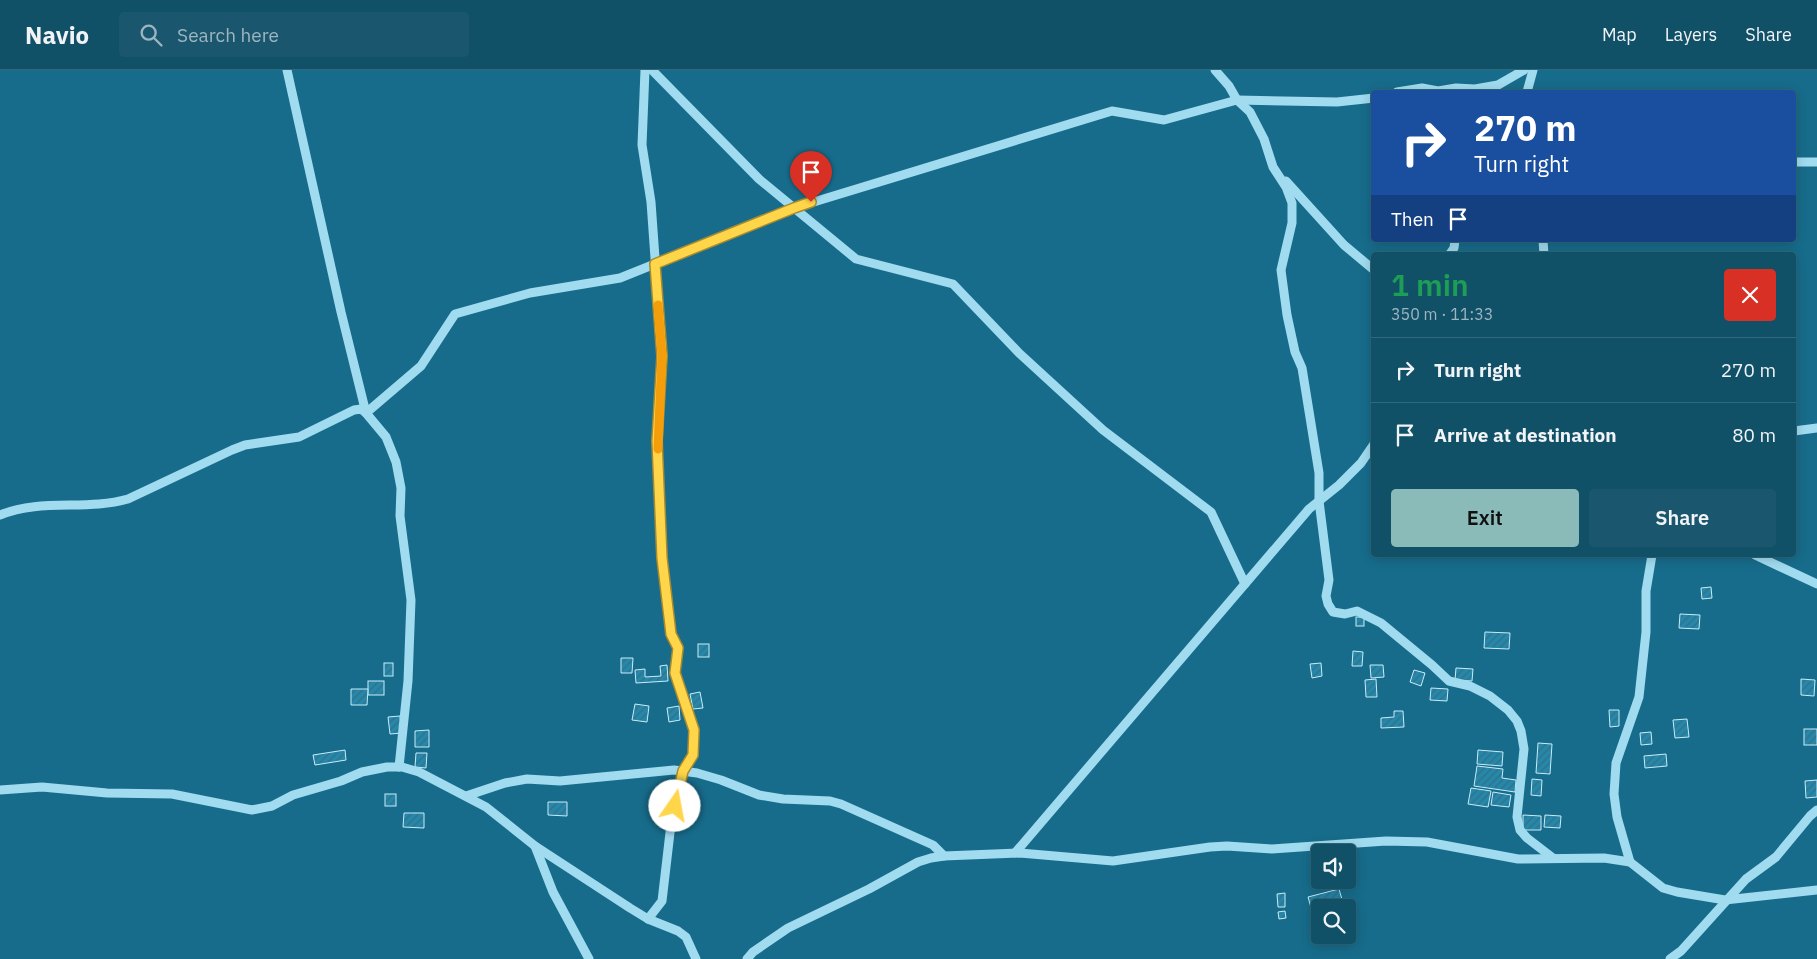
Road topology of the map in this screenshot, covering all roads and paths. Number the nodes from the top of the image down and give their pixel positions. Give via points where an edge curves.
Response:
1 (287, 70) edge
2 (644, 70) edge
3 (652, 70) edge
4 (1215, 70) edge
5 (1524, 70) edge
6 (1533, 70) edge
7 (1410, 90) edge
8 (1430, 90) edge
9 (1447, 90) edge
10 (1527, 90) edge
11 (1371, 98) edge
12 (1237, 100) junction
13 (1796, 162) edge
14 (1817, 162) edge
15 (1273, 167) junction
16 (794, 208) junction
17 (655, 264) junction
18 (1371, 268) edge
19 (366, 413) junction
20 (1817, 428) edge
21 (1796, 431) edge
22 (1371, 448) edge
23 (1319, 501) junction
24 (0, 515) edge
25 (1652, 557) edge
26 (1759, 557) edge
27 (1245, 584) junction
28 (1817, 584) edge
29 (399, 767) junction
30 (683, 771) junction
31 (0, 790) edge
32 (466, 796) junction
33 (1817, 810) edge
34 (535, 846) junction
35 (1015, 854) junction
36 (944, 856) junction
37 (1553, 858) junction
38 (1630, 862) junction
39 (1817, 890) edge
40 (1724, 900) junction
41 (648, 919) junction
42 (589, 959) edge
43 (696, 959) edge
44 (747, 959) edge
45 (1670, 959) edge

1 - 19 street
2 - 17 street via 642,145 651,202
3 - 16 street via 759,179
4 - 12 street
5 - 9 street via 1498,84
6 - 10 street
7 - 8 street
11 - 12 street via 1337,102
12 - 15 street via 1250,112
12 - 16 street via 1164,120 1112,111
13 - 14 street
15 - 18 street via 1344,245
15 - 23 street via 1292,203 1289,241 1282,259 1282,282 1295,352 1305,385 1319,473
16 - 17 street
16 - 27 street via 856,260 952,284 1019,354 1103,430 1211,512
17 - 19 street via 620,278 530,293 456,314 421,366
17 - 30 street via 662,356 657,441 662,558 671,634 678,648 675,673 694,730 693,755
19 - 24 street via 357,409 299,437 238,448 113,504 46,505
19 - 29 street via 386,437 396,462 401,488 400,516 411,600 408,681
20 - 21 street
22 - 23 street via 1361,463
23 - 27 street
23 - 37 street via 1329,580 1326,596 1333,612 1357,611 1380,623 1449,681 1490,696 1508,710 1517,721 1524,749 1517,817 1520,830
25 - 38 street via 1646,591 1646,632 1639,697 1616,763 1614,794 1617,817
26 - 28 street
27 - 35 street
29 - 31 street via 362,772 293,795 272,806 252,810 172,794 42,787
29 - 32 street via 418,772
30 - 32 street via 560,781 526,779
30 - 36 street via 721,780 759,795 841,804 933,845
30 - 41 street via 671,824 662,900
32 - 34 street
33 - 40 street via 1776,858 1746,878
34 - 41 street
34 - 42 street via 553,892
35 - 36 street
35 - 37 street via 1113,861 1210,847 1272,849 1386,841 1426,842 1518,859
36 - 44 street via 918,862 788,928
37 - 38 street via 1604,858
38 - 40 street via 1664,888
39 - 40 street
40 - 45 street via 1681,951
41 - 43 street via 686,937

